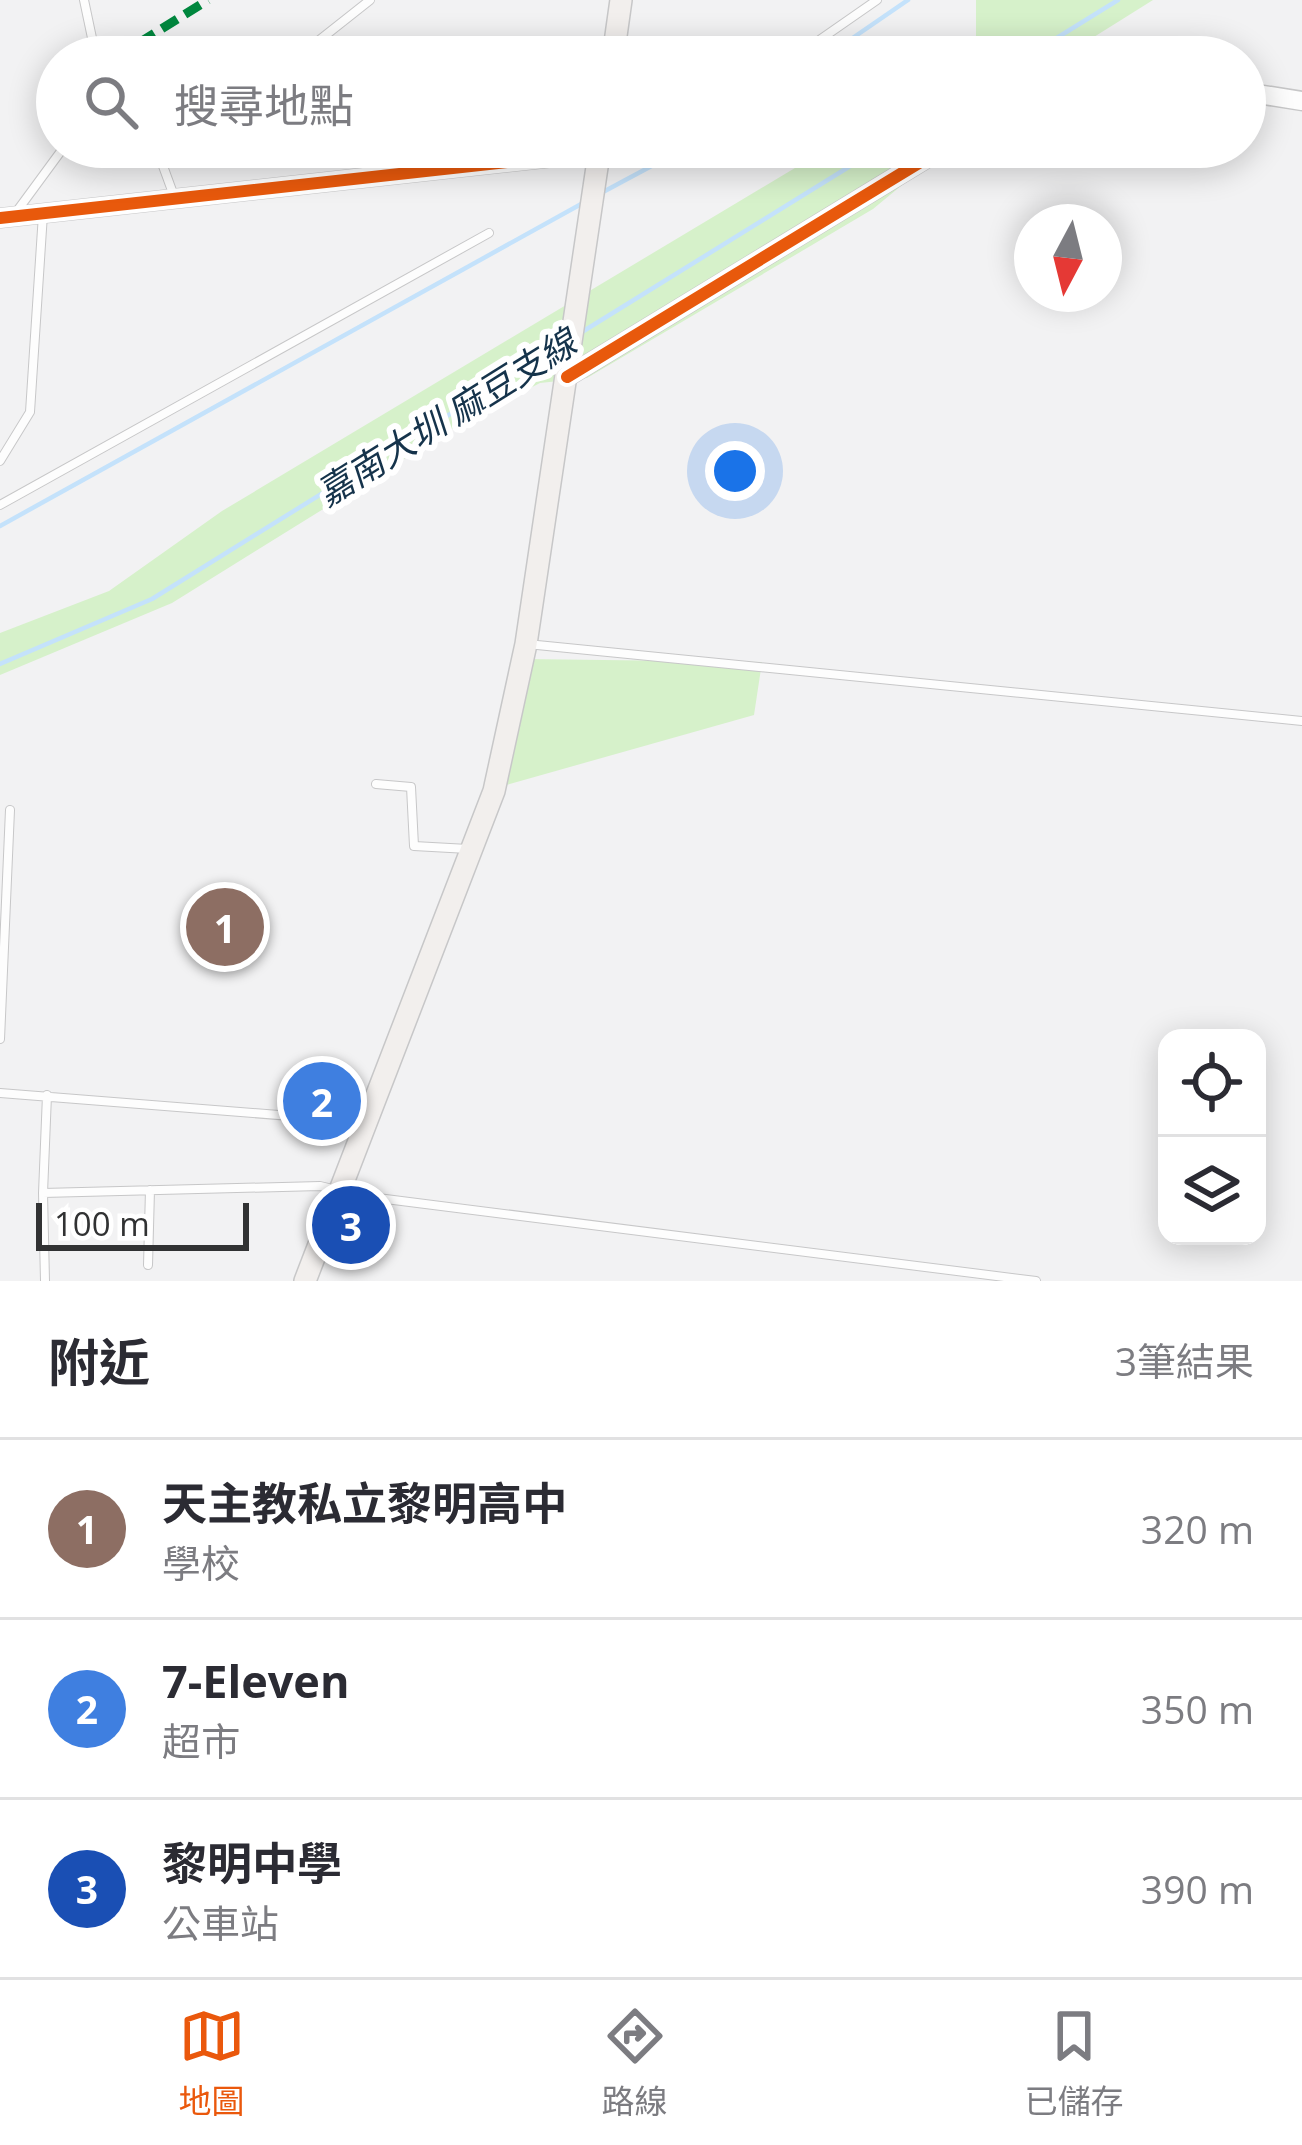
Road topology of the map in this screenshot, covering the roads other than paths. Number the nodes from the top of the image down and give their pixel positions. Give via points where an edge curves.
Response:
1 (84, 0) edge
2 (370, 0) edge
3 (621, 0) edge
4 (877, 0) edge
5 (92, 36) edge
6 (325, 36) edge
7 (616, 36) edge
8 (825, 36) edge
9 (1266, 95) edge
10 (1302, 101) edge
11 (47, 168) edge
12 (164, 168) edge
13 (431, 168) edge
14 (596, 168) edge
15 (909, 168) edge
16 (175, 197) junction
17 (43, 213) junction
18 (6, 217) edge
19 (489, 233) dead end
20 (568, 368) junction
21 (0, 461) edge
22 (0, 506) edge
23 (526, 644) junction
24 (1302, 721) edge
25 (376, 784) dead end
26 (10, 810) dead end
27 (475, 851) junction
28 (0, 1039) edge
29 (0, 1093) edge
30 (47, 1096) junction
31 (365, 1128) junction
32 (150, 1190) junction
33 (340, 1191) junction
34 (43, 1192) junction
35 (148, 1264) dead end
36 (45, 1281) edge
37 (304, 1281) edge
38 (1036, 1281) edge

1 - 5 lane
2 - 6 lane
3 - 7 main road
4 - 8 lane
9 - 10 street
11 - 18 lane
12 - 16 lane
13 - 16 street
14 - 20 main road
15 - 20 street
16 - 17 street
17 - 18 street
17 - 21 lane via 30,412
19 - 22 lane
20 - 23 main road
23 - 24 lane
23 - 27 main road
25 - 27 lane via 411,787 414,845
26 - 28 lane
27 - 31 main road
29 - 30 lane
30 - 31 lane
30 - 34 lane
31 - 33 main road
32 - 33 lane
32 - 34 lane
32 - 35 lane
33 - 37 main road
33 - 38 lane
34 - 36 lane

